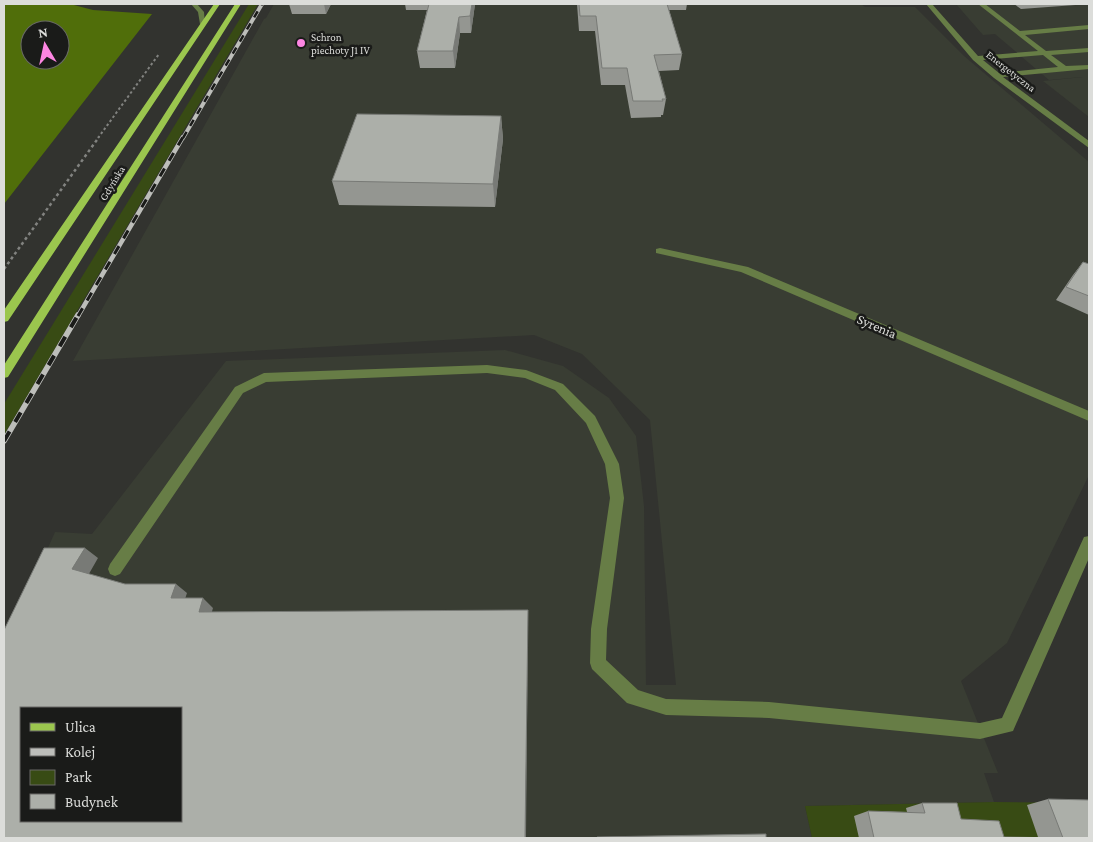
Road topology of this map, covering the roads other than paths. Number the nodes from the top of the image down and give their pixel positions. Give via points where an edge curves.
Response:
1 (194, 4) edge
2 (217, 4) edge
3 (238, 4) edge
4 (929, 4) edge
5 (981, 4) edge
6 (203, 24) junction
7 (1089, 27) edge
8 (1018, 33) junction
9 (1089, 50) edge
10 (1046, 54) junction
11 (976, 58) junction
12 (1089, 66) edge
13 (1065, 69) junction
14 (997, 76) junction
15 (1089, 145) edge
16 (660, 251) dead end
17 (4, 318) edge
18 (4, 374) edge
19 (1089, 416) edge
20 (1089, 542) edge
21 (115, 569) dead end

1 - 6 street via 201,12
2 - 6 main road, Gdyńska
3 - 18 main road, Gdyńska
4 - 11 street, Energetyczna
5 - 8 street
6 - 17 main road, Gdyńska
7 - 8 street
8 - 10 street
9 - 10 street
10 - 11 street
10 - 13 street
11 - 14 street, Energetyczna
12 - 13 street
13 - 14 street
14 - 15 street, Energetyczna
16 - 19 street, Syrenia via 744,269
20 - 21 street via 1007,725 980,731 769,710 666,707 633,697 598,663 599,629 616,498 612,464 592,420 560,387 526,374 487,368 264,378 239,390

